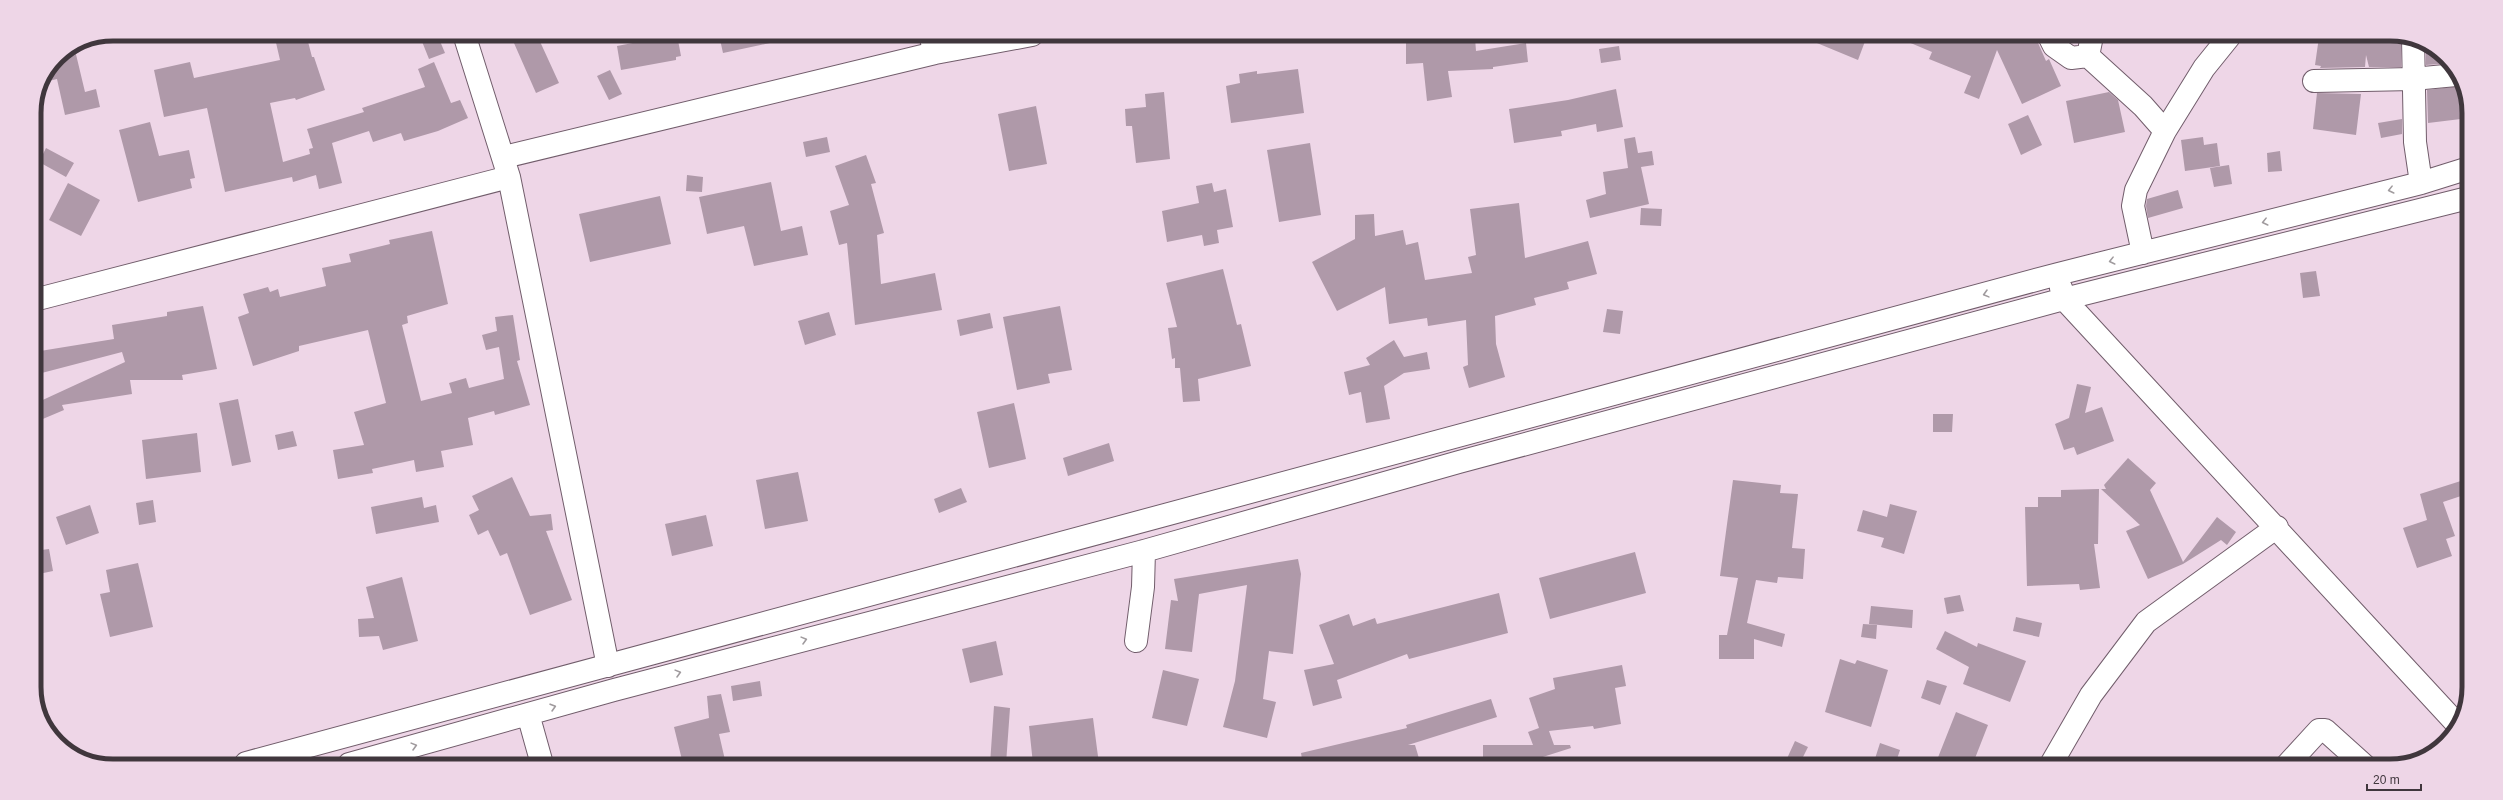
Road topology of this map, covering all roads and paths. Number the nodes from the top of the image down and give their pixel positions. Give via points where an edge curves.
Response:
1 (466, 41) edge
2 (965, 41) edge
3 (2052, 41) edge
4 (2225, 41) edge
5 (932, 44) edge
6 (2412, 44) edge
7 (2090, 46) edge
8 (2451, 75) edge
9 (2414, 79) junction
10 (2314, 81) dead end
11 (2165, 131) junction
12 (506, 167) junction
13 (2462, 170) edge
14 (2421, 183) junction
15 (2462, 200) edge
16 (2143, 253) junction
17 (2058, 274) junction
18 (41, 298) edge
19 (2064, 299) junction
20 (2277, 527) junction
21 (1144, 551) junction
22 (879, 592) junction
23 (884, 618) junction
24 (1136, 641) dead end
25 (608, 666) junction
26 (528, 714) junction
27 (2454, 720) edge
28 (261, 759) edge
29 (367, 759) edge
30 (541, 759) edge
31 (2054, 759) edge
32 (2292, 759) edge
33 (2357, 759) edge

1 - 12 street
2 - 5 street
3 - 7 street via 2054,46 2071,58
4 - 11 street via 2204,68
5 - 12 street
6 - 9 street
7 - 11 street
8 - 9 street
9 - 10 street
9 - 14 street via 2415,142
11 - 16 street via 2136,190 2133,206
12 - 18 street
12 - 25 street
13 - 14 street
14 -> 16 street
15 - 19 street
16 -> 17 street
17 - 19 street
17 -> 22 street
19 - 20 street
19 - 21 street via 1466,460
20 - 27 street
20 - 31 street via 2146,622 2091,695
21 - 23 street
21 - 24 street via 1143,587
22 - 23 street
22 - 25 street
26 -> 23 street
25 - 28 street
29 -> 26 street
26 - 30 street
32 - 33 street via 2319,730 2325,730

